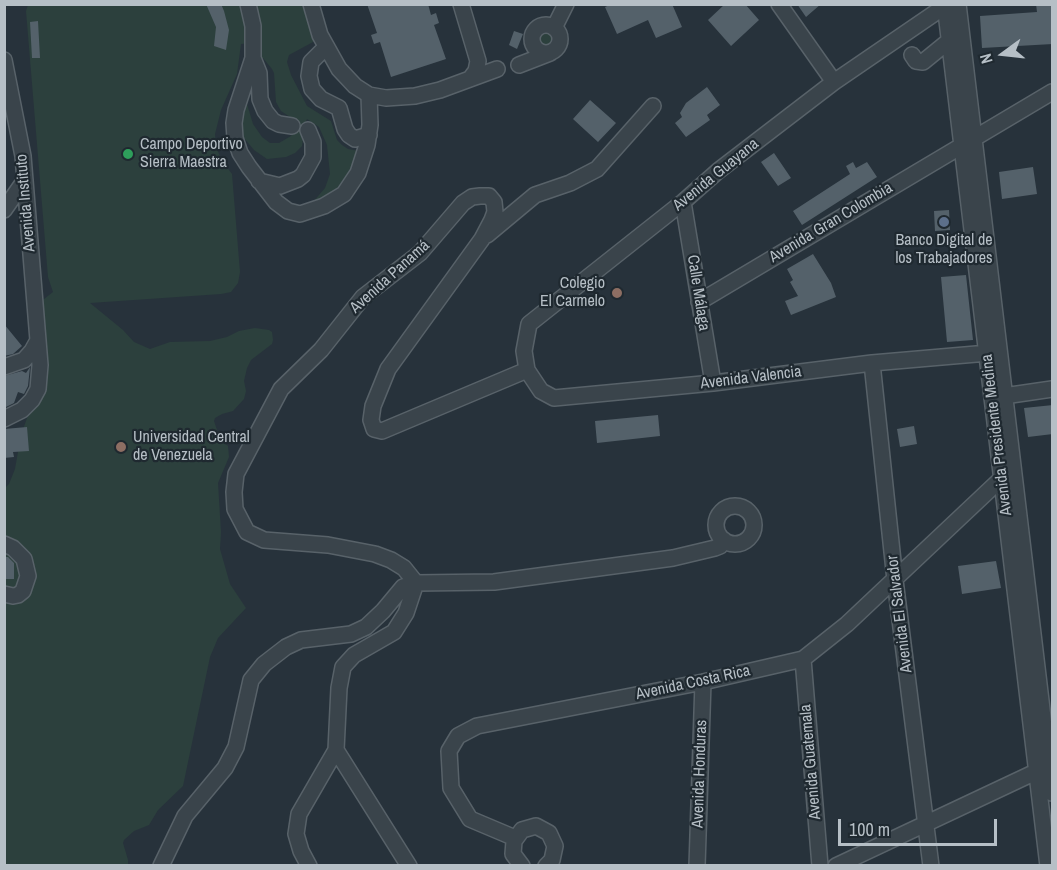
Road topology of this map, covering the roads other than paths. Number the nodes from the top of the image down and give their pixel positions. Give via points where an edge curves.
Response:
1 (248, 4) edge
2 (311, 4) edge
3 (461, 4) edge
4 (555, 4) edge
5 (566, 4) edge
6 (779, 4) edge
7 (949, 5) edge
8 (550, 26) junction
9 (532, 39) junction
10 (950, 40) junction
11 (326, 47) junction
12 (549, 53) junction
13 (912, 55) dead end
14 (253, 58) junction
15 (4, 60) edge
16 (478, 61) junction
17 (470, 79) junction
18 (834, 82) junction
19 (1053, 92) edge
20 (369, 95) junction
21 (9, 100) edge
22 (653, 106) dead end
23 (292, 126) dead end
24 (308, 130) dead end
25 (369, 135) junction
26 (969, 141) junction
27 (25, 180) junction
28 (259, 181) junction
29 (683, 202) junction
30 (4, 210) edge
31 (482, 239) junction
32 (699, 302) junction
33 (37, 345) junction
34 (988, 353) junction
35 (872, 363) junction
36 (4, 367) edge
37 (527, 370) junction
38 (713, 383) junction
39 (1053, 389) edge
40 (1004, 396) junction
41 (4, 419) edge
42 (1002, 478) junction
43 (724, 540) dead end
44 (4, 544) edge
45 (895, 580) junction
46 (416, 583) junction
47 (4, 594) edge
48 (803, 659) junction
49 (703, 682) junction
50 (336, 750) junction
51 (1046, 767) edge
52 (1053, 793) edge
53 (926, 824) junction
54 (515, 838) junction
55 (161, 866) edge
56 (309, 866) edge
57 (410, 866) edge
58 (522, 866) edge
59 (546, 866) edge
60 (697, 866) edge
61 (820, 866) edge
62 (836, 866) edge
63 (931, 866) edge
64 (1048, 866) edge

1 - 14 street
2 - 11 street
3 - 16 street
4 - 8 street
5 - 8 street
6 - 18 street
7 - 10 street, Avenida Presidente Medina
7 - 18 street, Avenida Guayana
7 - 26 street, Avenida Presidente Medina
8 - 9 street via 535,30
8 - 12 street via 559,33 560,41 557,49
9 - 12 street via 537,51
9 - 12 street via 528,54 519,64
10 - 13 street via 923,62
10 - 26 street, Avenida Presidente Medina
11 - 20 street via 346,79
11 - 25 street via 311,62 312,89 339,108 349,135 355,139
14 - 23 street via 265,111 273,121
14 - 28 street via 234,123 240,153
15 - 21 street, Avenida Instituto
16 - 17 street
16 - 17 street via 497,69
17 - 20 street via 415,96
18 - 29 street, Avenida Guayana
19 - 26 street, Avenida Gran Colombia
20 - 25 street
21 - 27 street, Avenida Instituto
22 - 31 street via 597,169 535,195
24 - 28 street via 314,142 313,157 303,175 279,186
25 - 28 street via 352,184 324,206 300,214 288,211
26 - 32 street, Avenida Gran Colombia
26 - 34 street, Avenida Presidente Medina
26 - 40 street, Avenida Presidente Medina
27 - 30 street
27 - 33 street, Avenida Instituto
29 - 32 street, Calle Málaga
29 - 37 street, Avenida Guayana via 529,324 524,351
31 - 37 street, Avenida Panamá via 388,369 373,406 374,429 382,431
31 - 46 street, Avenida Panamá via 495,212 489,196 467,200 420,253 363,297 321,350 281,389 236,474 236,509 247,532 264,540 328,545 375,554 404,568
32 - 38 street, Calle Málaga
33 - 36 street via 24,360
33 - 41 street, Avenida Instituto via 38,389 22,410
34 - 35 street, Avenida Valencia
34 - 42 street, Avenida Presidente Medina
35 - 38 street, Avenida Valencia
35 - 45 street, Avenida El Salvador
37 - 38 street, Avenida Valencia via 541,392 554,398
39 - 40 street
40 - 51 street, Avenida Presidente Medina
42 - 45 street, Avenida Costa Rica
42 - 51 street, Avenida Presidente Medina
43 - 46 street via 715,548 673,558 494,582
44 - 47 street via 24,559 28,576 18,595
45 - 48 street, Avenida Costa Rica
45 - 53 street, Avenida El Salvador
46 - 50 street via 406,613 394,632 343,667
46 - 55 street via 403,587 366,627 351,634 300,640 264,664 251,680 236,747 225,768 185,816
48 - 49 street, Avenida Costa Rica
48 - 61 street, Avenida Guatemala
49 - 54 street, Avenida Costa Rica via 477,726 458,736 449,751 451,788 470,819
49 - 60 street, Avenida Honduras
50 - 56 street via 299,814 296,834
50 - 57 street
51 - 52 street, Avenida Presidente Medina
51 - 53 street
51 - 64 street, Avenida Presidente Medina
53 - 62 street
53 - 63 street, Avenida El Salvador
54 - 58 street via 513,854
54 - 59 street via 529,827 549,832 555,853

